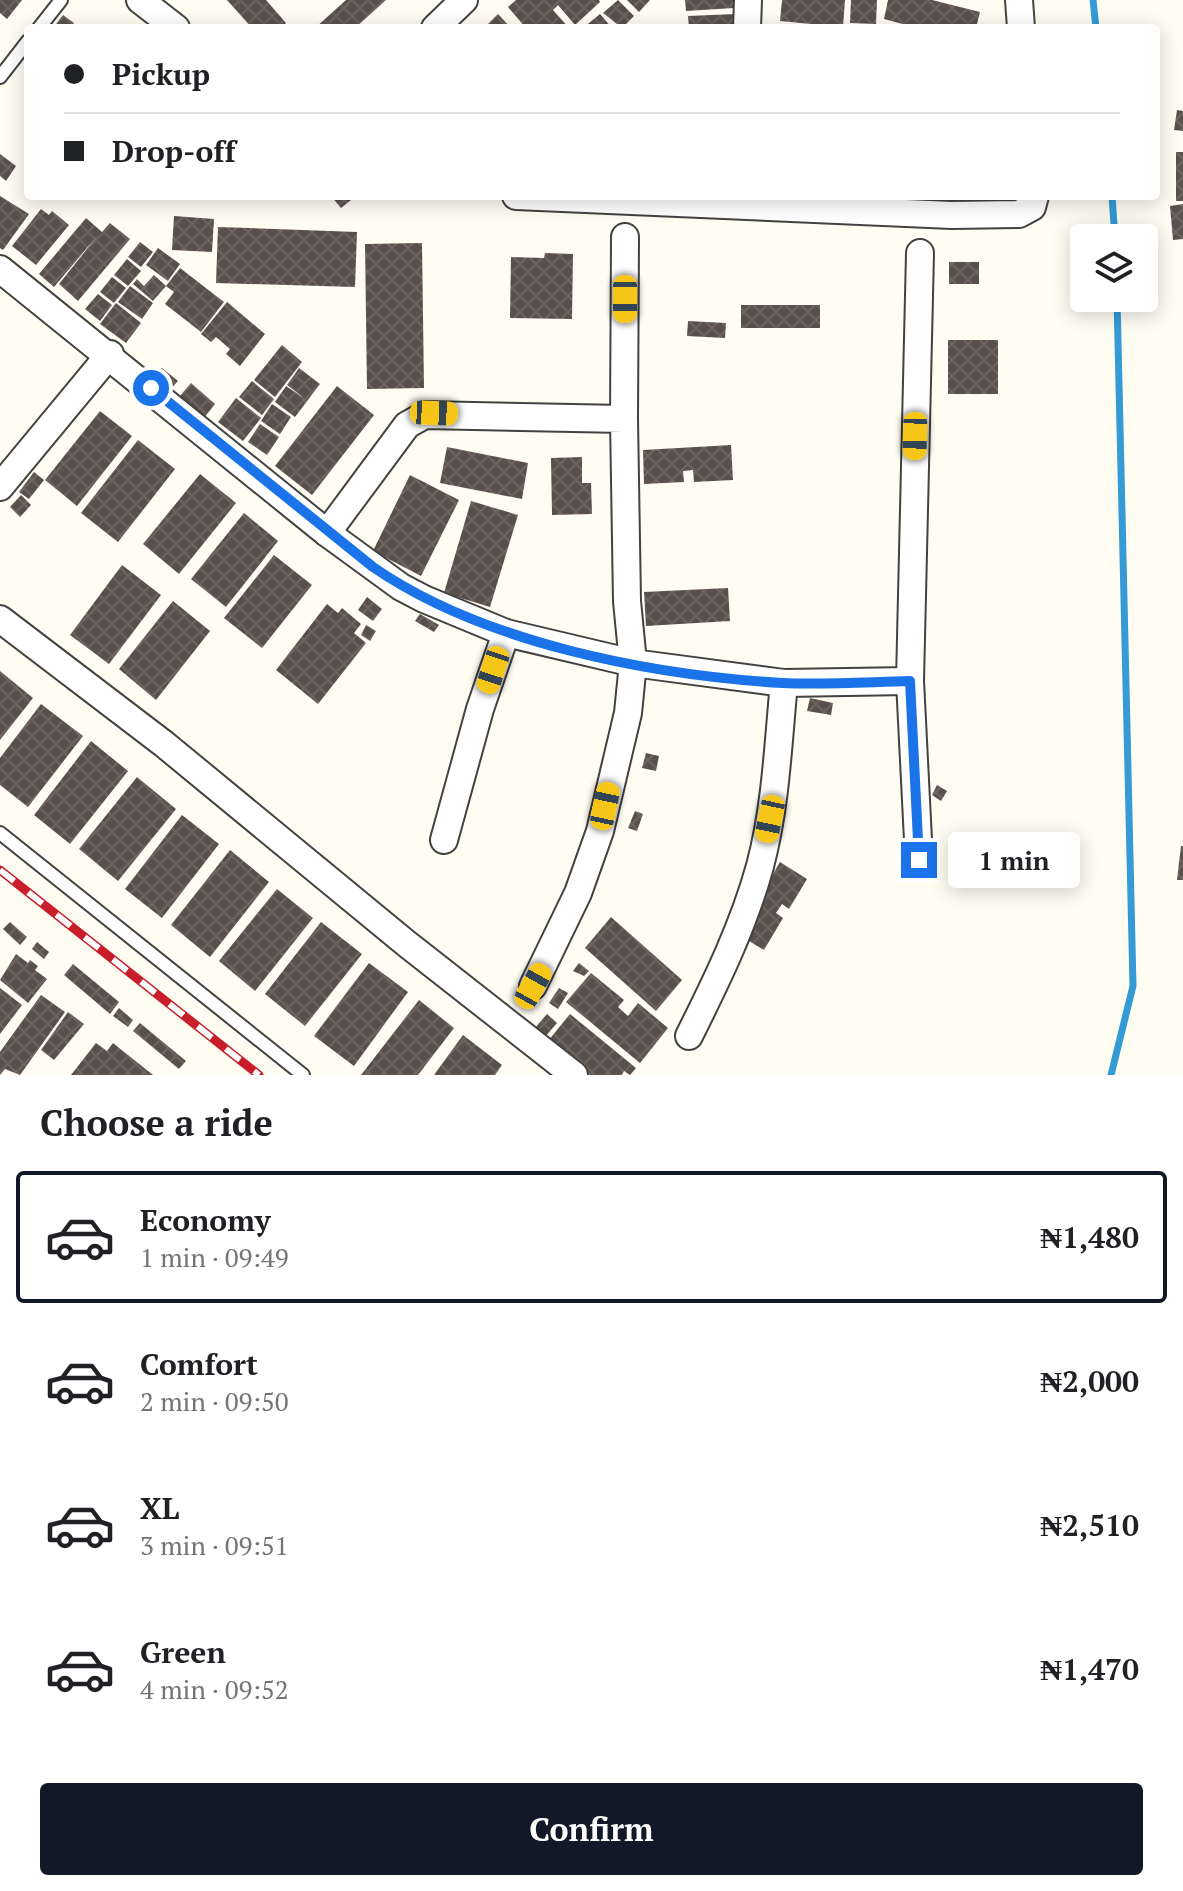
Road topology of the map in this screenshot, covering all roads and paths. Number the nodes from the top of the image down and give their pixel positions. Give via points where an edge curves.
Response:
1 (61, 0) edge
2 (140, 0) edge
3 (464, 0) edge
4 (748, 0) edge
5 (1019, 0) edge
6 (42, 24) edge
7 (171, 24) edge
8 (439, 24) edge
9 (747, 24) edge
10 (1021, 24) edge
11 (24, 46) edge
12 (0, 77) edge
13 (608, 200) edge
14 (1034, 200) edge
15 (625, 237) dead end
16 (920, 253) dead end
17 (0, 269) edge
18 (110, 354) junction
19 (624, 419) junction
20 (0, 487) edge
21 (327, 533) junction
22 (0, 619) edge
23 (506, 633) junction
24 (633, 663) junction
25 (910, 681) junction
26 (784, 683) junction
27 (0, 833) edge
28 (444, 840) dead end
29 (919, 860) dead end
30 (533, 986) dead end
31 (689, 1036) dead end
32 (303, 1075) edge
33 (574, 1075) edge

1 - 6 lane
2 - 7 street
3 - 8 street
4 - 9 street
5 - 10 street
11 - 12 lane
13 - 14 street via 952,215 1019,214
15 - 19 street
16 - 25 street
17 - 18 street
18 - 20 street
18 - 21 street
19 - 21 street via 425,415 407,425
19 - 24 street
21 - 23 street via 401,587
22 - 33 street via 164,744
23 - 24 street
23 - 28 street
24 - 26 street
24 - 30 street via 628,713 600,831 578,893
25 - 26 street
25 - 29 street
26 - 31 street via 760,866 719,975
27 - 32 lane

